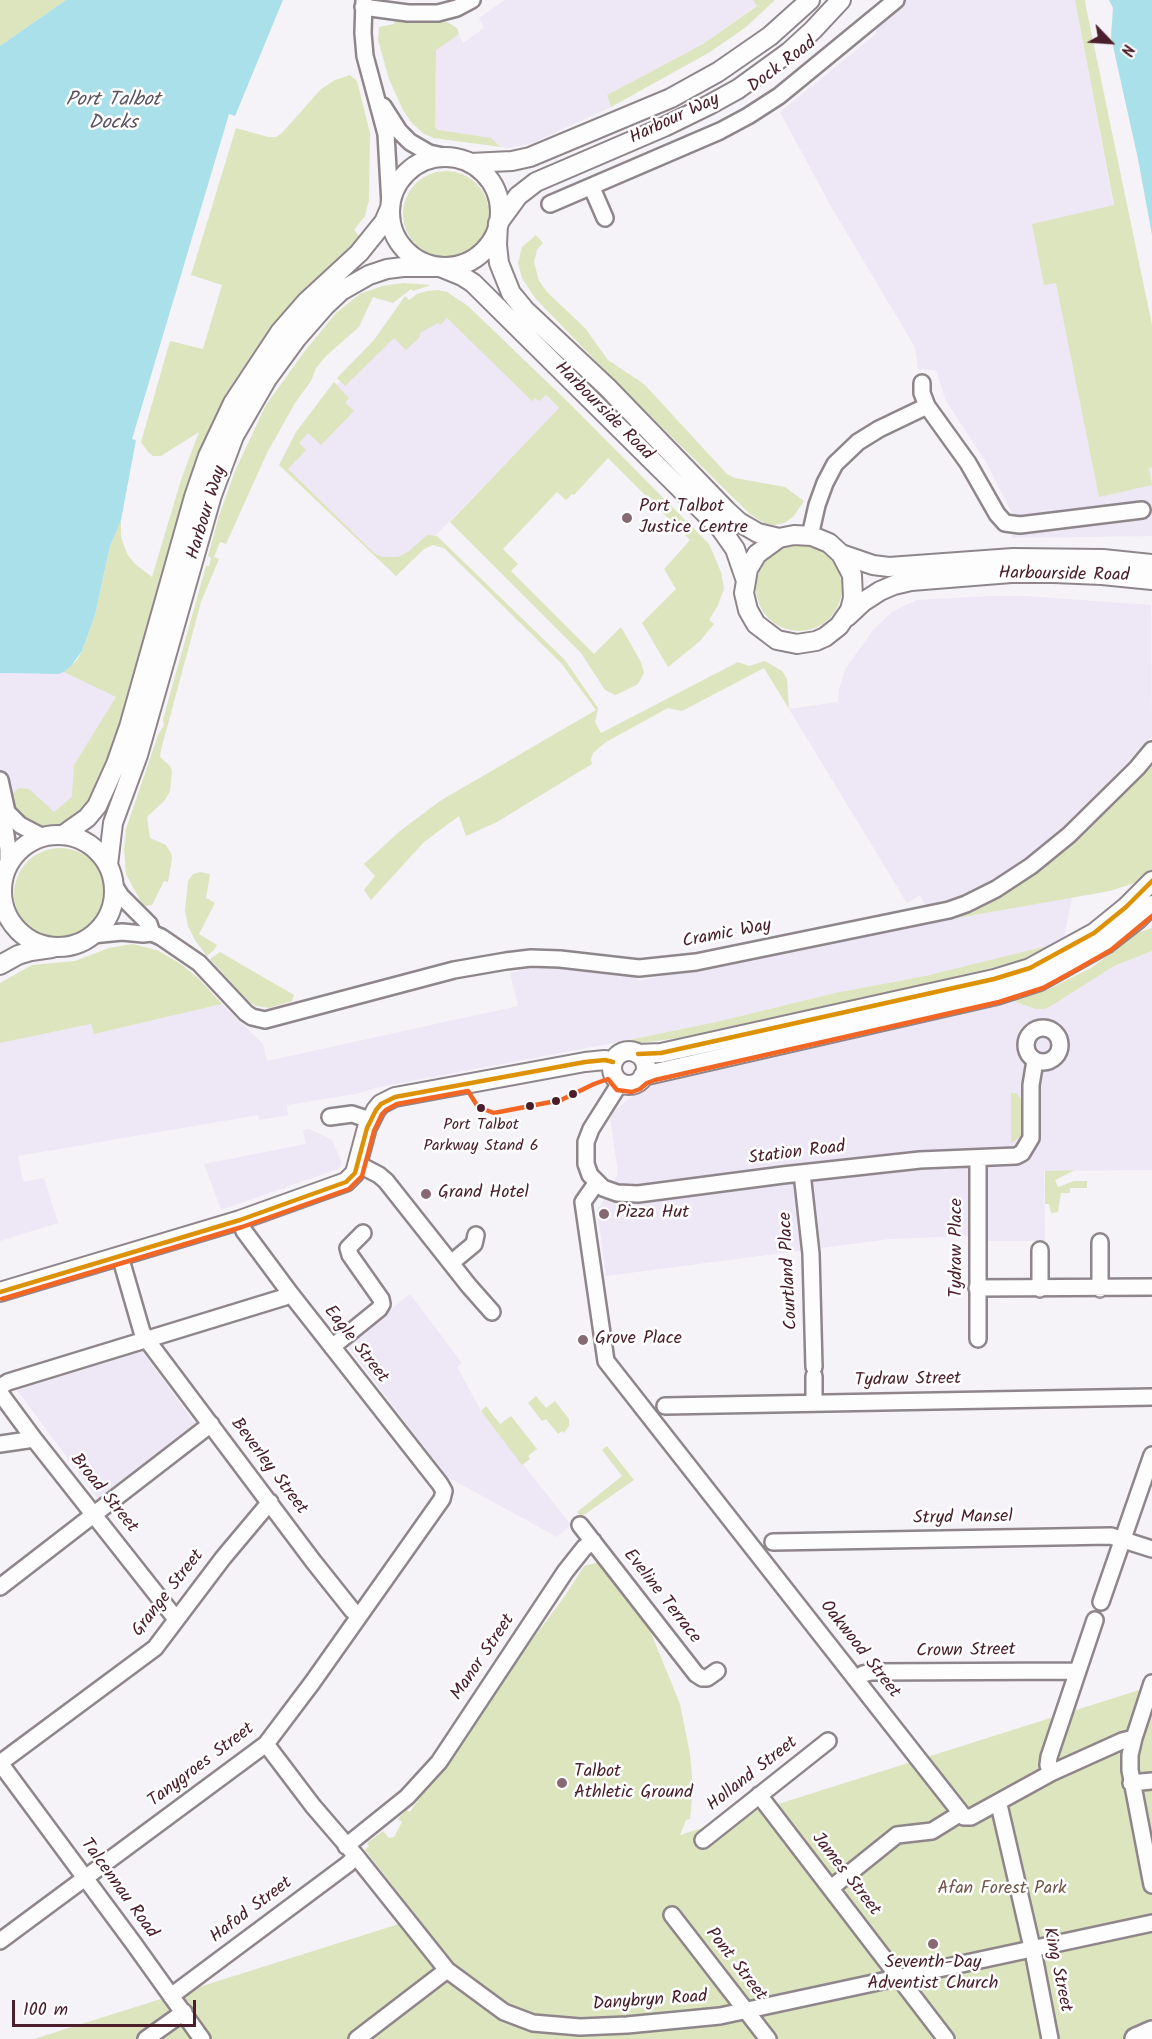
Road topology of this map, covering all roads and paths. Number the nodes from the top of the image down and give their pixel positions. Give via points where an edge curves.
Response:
1 (472, 0) edge
2 (810, 0) edge
3 (841, 0) edge
4 (896, 0) edge
5 (364, 3) edge
6 (366, 61) junction
7 (448, 157) junction
8 (470, 163) junction
9 (592, 188) junction
10 (550, 204) dead end
11 (390, 206) junction
12 (605, 218) dead end
13 (499, 223) junction
14 (440, 267) junction
15 (922, 383) dead end
16 (927, 406) junction
17 (1142, 510) dead end
18 (810, 536) junction
19 (779, 538) junction
20 (841, 554) junction
21 (1152, 564) edge
22 (745, 578) junction
23 (1152, 580) edge
24 (844, 620) junction
25 (1152, 750) edge
26 (0, 780) edge
27 (7, 812) junction
28 (63, 835) junction
29 (43, 837) junction
30 (108, 865) junction
31 (8, 866) junction
32 (1152, 881) edge
33 (114, 885) junction
34 (1152, 905) edge
35 (2, 908) edge
36 (152, 933) junction
37 (92, 935) junction
38 (60, 947) junction
39 (1067, 958) junction
40 (0, 965) edge
41 (638, 1054) junction
42 (1035, 1061) dead end
43 (613, 1062) junction
44 (643, 1076) junction
45 (620, 1083) junction
46 (330, 1117) dead end
47 (370, 1120) junction
48 (978, 1158) junction
49 (358, 1164) junction
50 (802, 1173) junction
51 (597, 1182) junction
52 (240, 1220) junction
53 (363, 1233) dead end
54 (476, 1235) dead end
55 (1100, 1242) dead end
56 (1040, 1250) dead end
57 (120, 1256) junction
58 (451, 1263) junction
59 (1152, 1287) edge
60 (977, 1288) junction
61 (1040, 1289) junction
62 (1100, 1289) junction
63 (0, 1292) edge
64 (290, 1293) junction
65 (492, 1312) dead end
66 (978, 1339) dead end
67 (147, 1340) junction
68 (332, 1347) junction
69 (0, 1387) edge
70 (0, 1393) edge
71 (1152, 1397) edge
72 (814, 1402) junction
73 (665, 1406) dead end
74 (211, 1424) junction
75 (34, 1440) junction
76 (0, 1444) edge
77 (1152, 1455) edge
78 (444, 1491) joint
79 (270, 1503) junction
80 (95, 1515) junction
81 (580, 1525) dead end
82 (1123, 1539) junction
83 (593, 1541) junction
84 (773, 1542) dead end
85 (1152, 1549) edge
86 (0, 1587) edge
87 (1101, 1602) dead end
88 (359, 1616) junction
89 (176, 1619) junction
90 (1095, 1620) dead end
91 (717, 1671) dead end
92 (1078, 1671) junction
93 (856, 1679) junction
94 (1152, 1683) edge
95 (1134, 1738) junction
96 (828, 1741) dead end
97 (266, 1744) junction
98 (0, 1763) edge
99 (1052, 1773) junction
100 (1152, 1780) edge
101 (1131, 1783) junction
102 (759, 1795) junction
103 (997, 1804) junction
104 (961, 1813) junction
105 (703, 1840) dead end
106 (351, 1851) junction
107 (85, 1878) junction
108 (1152, 1885) edge
109 (831, 1888) junction
110 (672, 1915) dead end
111 (1152, 1923) edge
112 (0, 1941) edge
113 (1032, 1949) junction
114 (447, 1970) junction
115 (900, 1978) junction
116 (171, 1996) junction
117 (184, 2012) junction
118 (747, 2012) junction
119 (1152, 2032) edge
120 (146, 2039) edge
121 (202, 2039) edge
122 (357, 2039) edge
123 (768, 2039) edge
124 (946, 2039) edge
125 (1050, 2039) edge
126 (1136, 2039) edge

1 - 5 street via 438,13 408,13
2 - 8 main road, Harbour Way via 770,36 671,98 530,158
3 - 13 main road, Harbour Way via 789,52 738,89 664,128 536,182 518,196
4 - 9 street, Dock Road via 779,96 748,116
5 - 6 street
6 - 7 street via 382,102 405,138 419,149
6 - 11 street via 386,134
7 - 8 main road
7 - 11 main road via 431,158 411,168 397,184
8 - 13 main road via 482,171 495,190
9 - 10 street, Dock Road
9 - 12 street
11 - 14 main road via 391,226 403,248 422,262
11 - 28 main road, Harbour Way via 384,222 359,253 280,332 222,424 194,497 113,772 97,806
13 - 14 main road via 479,255 460,265
13 - 19 main road, Harbourside Road via 498,254 503,278 525,310 607,387 727,511 752,530
14 - 22 main road, Harbourside Road via 462,276 484,293 721,529 735,549
14 - 30 main road, Harbour Way via 387,269 341,291 297,338 250,406 212,495 138,755 113,823
15 - 16 street
16 - 17 street via 1005,523 1020,525
16 - 18 street via 858,442 835,464 821,494
18 - 19 main road, Harbourside Road
18 - 20 main road, Harbourside Road via 829,543
19 - 22 main road via 757,554
20 - 21 main road, Harbourside Road via 889,567 1013,558
20 - 24 main road via 854,587
22 - 24 main road, Harbourside Road via 746,602 752,617 777,640 797,644 816,641 834,632
23 - 24 main road, Harbourside Road via 1011,573 911,581 880,591
25 - 36 street, Cramic Way via 1069,835 986,895 949,910 696,962 639,968 560,959 506,961 445,972 265,1020 246,1013 199,963
26 - 27 street
27 - 29 street via 20,825
27 - 31 street
28 - 29 main road
28 - 30 main road via 89,844
29 - 31 main road via 22,848
30 - 33 main road
31 - 35 main road
32 - 39 main road
33 - 36 street via 149,924
33 - 37 main road via 108,916
34 - 39 main road via 1106,944
35 - 38 main road via 29,939
36 - 37 street
37 - 38 main road
38 - 40 main road via 31,951
39 - 41 main road via 994,979 661,1053
39 - 44 main road via 1040,981 997,994
41 - 43 main road via 625,1052
41 - 44 main road via 644,1062
42 - 48 street, Station Road via 1030,1085 1028,1146 1016,1156
43 - 45 main road via 613,1075
43 - 47 main road via 585,1062 405,1095 381,1104
44 - 45 main road via 636,1083
45 - 51 street via 586,1142 586,1164
46 - 47 street via 352,1114
47 - 49 main road
48 - 50 street, Station Road
48 - 60 street, Tydraw Place
49 - 52 main road via 346,1182
49 - 58 street via 386,1181
50 - 51 street, Station Road via 638,1194 617,1193
50 - 72 street, Courtland Place via 812,1254
51 - 93 street, Oakwood Street via 583,1202 606,1361
52 - 57 main road
52 - 64 street, Eagle Street
53 - 68 street via 343,1247 382,1304
54 - 58 street via 474,1244
55 - 62 street
56 - 61 street
57 - 63 main road
57 - 67 street, Beverley Street
58 - 65 street
59 - 62 street
60 - 61 street
60 - 66 street, Tydraw Place
61 - 62 street
64 - 67 street
64 - 68 street, Eagle Street
67 - 69 street
67 - 74 street, Beverley Street
68 - 78 street, Eagle Street
70 - 75 street, Broad Street
71 - 72 street, Tydraw Street
72 - 73 street, Tydraw Street
74 - 79 street, Beverley Street
74 - 80 street
75 - 76 street
75 - 80 street, Broad Street
77 - 82 street
78 - 88 street, Tanygroes Street
79 - 88 street, Beverley Street
79 - 89 street, Grange Street
80 - 86 street
80 - 89 street, Broad Street
81 - 83 street, Eveline Terrace
82 - 84 street, Stryd Mansel via 1111,1536
82 - 85 street, Stryd Mansel
82 - 87 street
83 - 91 street, Eveline Terrace via 696,1674 707,1678
83 - 106 street, Manor Street via 565,1572 439,1762
88 - 97 street, Tanygroes Street
89 - 98 street, Grange Street via 155,1648
90 - 92 street
92 - 93 street, Crown Street via 871,1672
92 - 99 street via 1049,1757
93 - 104 street, Oakwood Street
94 - 95 street
95 - 99 street
95 - 101 street
96 - 102 street, Holland Street
97 - 106 street, Danybryn Road
97 - 107 street, Tanygroes Street
98 - 107 street, Talcennau Road
99 - 103 street
100 - 101 street
101 - 108 street
102 - 105 street, Holland Street
102 - 109 street, James Street
103 - 104 street via 971,1817
103 - 113 street, King Street
104 - 109 street via 932,1832 897,1835
106 - 114 street, Danybryn Road
106 - 116 street, Hafod Street via 348,1864
107 - 112 street, Tanygroes Street
107 - 116 street, Talcennau Road
109 - 115 street, James Street
110 - 118 street, Pont Street
111 - 113 street, Danybryn Road
113 - 115 street, Danybryn Road
113 - 125 street, King Street
114 - 118 street, Danybryn Road via 504,2012 533,2023 580,2027 666,2023
114 - 122 street
115 - 118 street, Danybryn Road
115 - 124 street, James Street
116 - 117 street, Talcennau Road
117 - 120 street
117 - 121 street, Talcennau Road
118 - 123 street, Pont Street
119 - 126 highway

